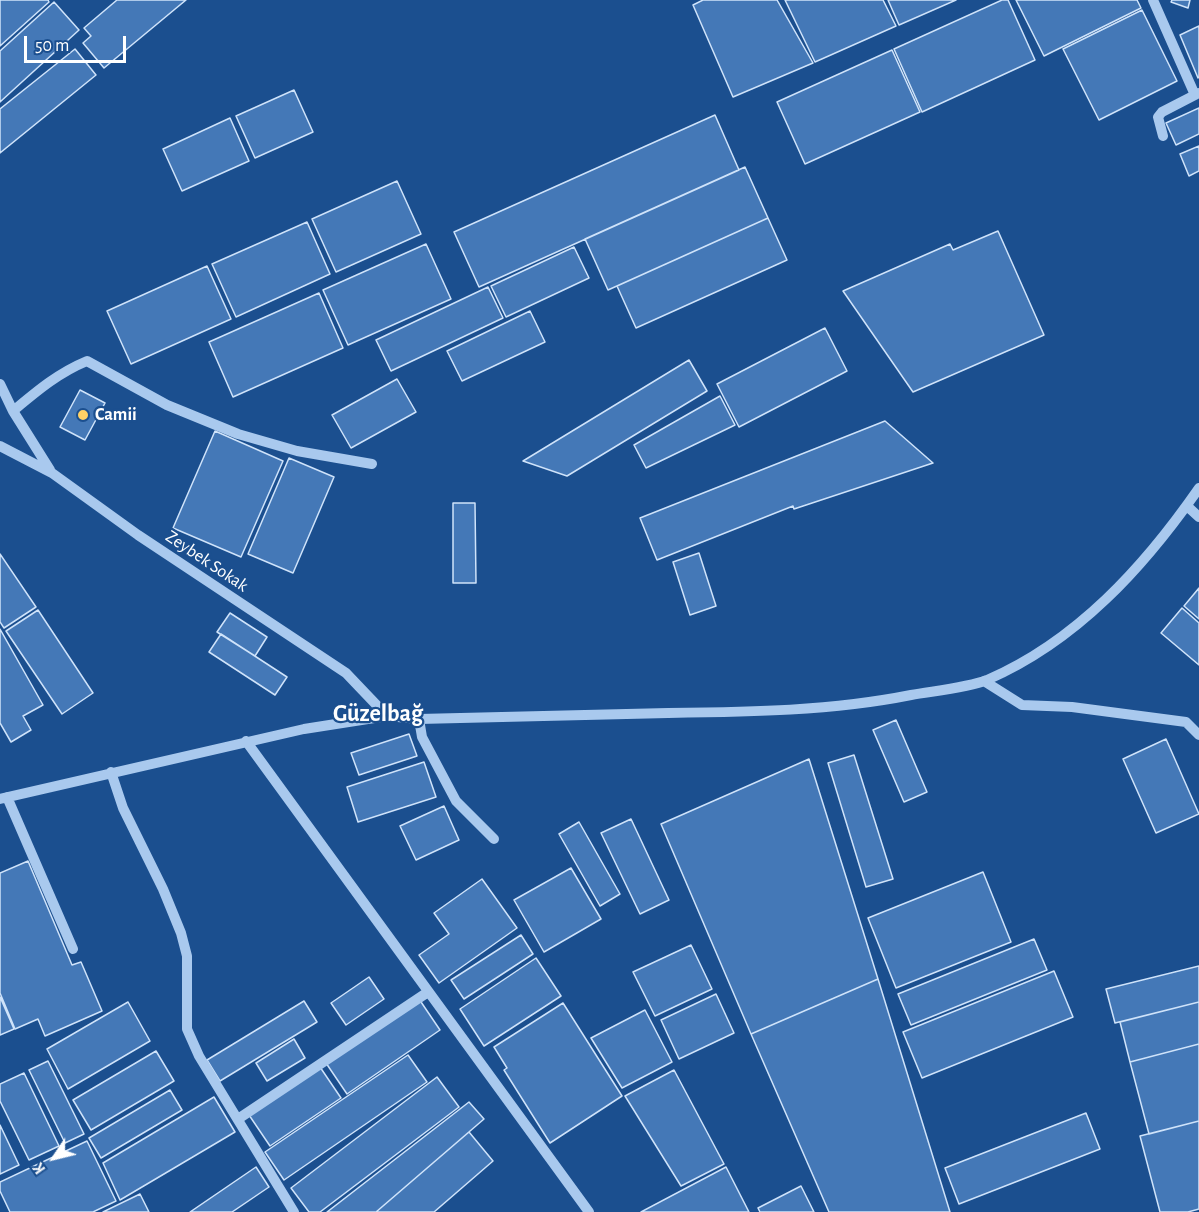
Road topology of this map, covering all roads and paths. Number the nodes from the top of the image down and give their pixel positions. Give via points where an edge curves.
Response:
1 (1153, 0) edge
2 (1197, 94) edge
3 (1163, 136) dead end
4 (0, 384) edge
5 (13, 411) junction
6 (0, 446) edge
7 (372, 464) dead end
8 (52, 473) junction
9 (1199, 488) edge
10 (1187, 506) junction
11 (1199, 517) edge
12 (984, 681) junction
13 (387, 716) junction
14 (419, 719) junction
15 (1199, 735) edge
16 (246, 741) junction
17 (111, 772) junction
18 (4, 798) edge
19 (494, 839) dead end
20 (73, 949) dead end
21 (428, 992) junction
22 (238, 1119) junction
23 (294, 1212) edge
24 (589, 1212) edge

1 - 2 street
2 - 3 street via 1162,112 1158,117
4 - 5 street
5 - 7 street via 48,381 87,362 167,405 238,434 297,452
5 - 8 street
6 - 8 street, Zeybek Sokak
8 - 13 street, Zeybek Sokak via 346,673
9 - 10 street
10 - 11 street
10 - 12 street via 1109,598 1076,627 1025,661
12 - 14 street via 886,700 793,711
12 - 15 street via 1022,705 1072,706 1186,722
13 - 14 street
13 - 16 street
14 - 19 street via 422,736 456,801
16 - 17 street
16 - 21 street
17 - 18 street
17 - 22 street via 123,808 181,933 187,956 188,1029 199,1056
18 - 20 street
21 - 22 street
21 - 24 street
22 - 23 street

